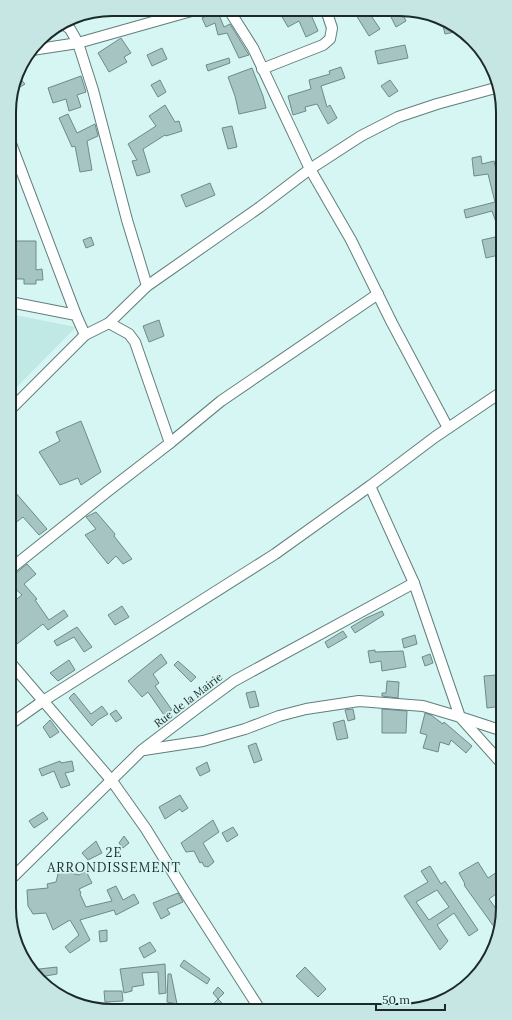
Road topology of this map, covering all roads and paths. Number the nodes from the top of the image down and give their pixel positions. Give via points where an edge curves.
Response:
1 (174, 16) edge
2 (233, 16) edge
3 (328, 16) edge
4 (68, 27) edge
5 (78, 43) junction
6 (40, 49) edge
7 (262, 68) junction
8 (493, 89) edge
9 (310, 169) junction
10 (16, 171) edge
11 (147, 286) junction
12 (378, 294) junction
13 (16, 303) edge
14 (76, 315) junction
15 (109, 323) junction
16 (85, 335) junction
17 (496, 395) edge
18 (16, 404) edge
19 (448, 428) junction
20 (170, 443) junction
21 (370, 486) junction
22 (16, 564) edge
23 (414, 583) junction
24 (16, 669) edge
25 (43, 701) junction
26 (460, 717) junction
27 (16, 720) edge
28 (496, 729) edge
29 (142, 750) junction
30 (496, 756) edge
31 (112, 781) junction
32 (16, 875) edge
33 (256, 1004) edge

1 - 5 street
2 - 7 street
3 - 7 street via 332,28 330,39 323,45
4 - 5 street
5 - 6 street
5 - 11 street
7 - 9 street
8 - 9 street via 398,118 361,136
9 - 11 street
9 - 12 street via 351,240
10 - 14 street
11 - 15 street
12 - 19 street
12 - 20 street via 221,401
13 - 14 street
14 - 16 street
15 - 16 street
15 - 20 street via 129,334 135,342
16 - 18 street
17 - 19 street
19 - 21 street
20 - 22 street
21 - 23 street
21 - 25 street via 275,554
23 - 26 street
23 - 29 street, Rue de la Mairie via 234,681
24 - 25 street
25 - 27 street
25 - 31 street
26 - 28 street
26 - 29 street via 423,706 359,701 306,709 203,741
26 - 30 street
29 - 31 street, Rue de la Mairie
31 - 32 street, Rue de la Mairie
31 - 33 street via 146,829

